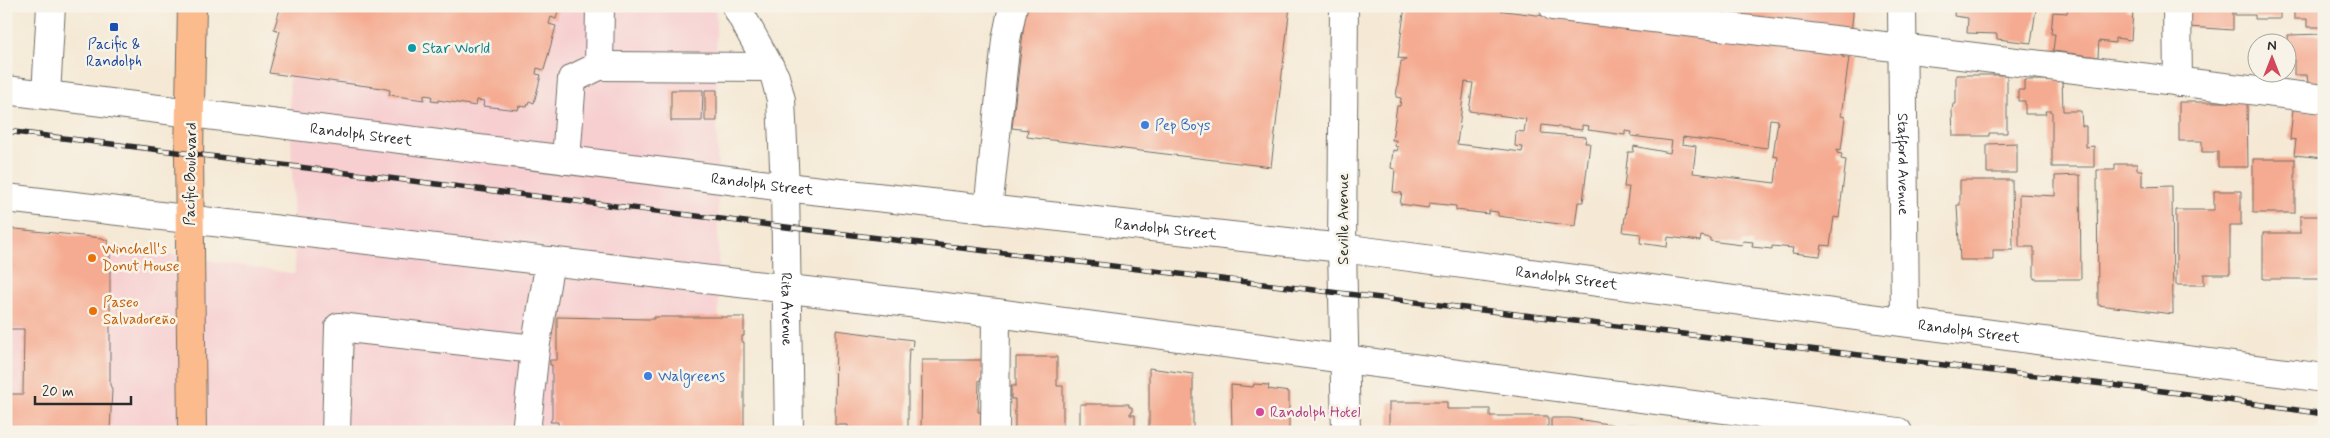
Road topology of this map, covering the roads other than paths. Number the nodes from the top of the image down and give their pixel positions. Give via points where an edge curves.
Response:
1 (51, 6) edge
2 (192, 6) edge
3 (600, 6) edge
4 (736, 6) edge
5 (1013, 6) edge
6 (1344, 6) edge
7 (1553, 6) edge
8 (1902, 6) edge
9 (2177, 6) edge
10 (1618, 10) edge
11 (1903, 49) junction
12 (599, 66) junction
13 (770, 67) junction
14 (2178, 82) junction
15 (6, 90) edge
16 (46, 95) junction
17 (2324, 100) edge
18 (191, 114) junction
19 (566, 160) junction
20 (786, 186) junction
21 (6, 198) edge
22 (988, 210) junction
23 (189, 219) junction
24 (1342, 248) junction
25 (550, 261) junction
26 (787, 289) junction
27 (996, 313) junction
28 (1905, 321) junction
29 (535, 349) junction
30 (1344, 357) junction
31 (2324, 378) edge
32 (192, 432) edge
33 (336, 432) edge
34 (526, 432) edge
35 (789, 432) edge
36 (994, 432) edge
37 (1346, 432) edge
38 (1898, 432) edge

1 - 16 street
2 - 18 main road, Pacific Boulevard
3 - 12 street
4 - 13 street, Rita Avenue
5 - 22 street via 1006,40
6 - 24 street, Seville Avenue
7 - 10 street
8 - 11 street, Stafford Avenue
9 - 14 street
10 - 11 street
11 - 14 street
11 - 28 street, Stafford Avenue
12 - 13 street
12 - 19 street via 572,79
13 - 20 street, Rita Avenue via 781,100
14 - 17 street
15 - 16 street, Randolph Street
16 - 18 street, Randolph Street
18 - 19 street, Randolph Street
18 - 23 main road, Pacific Boulevard
19 - 20 street, Randolph Street
20 - 22 street, Randolph Street
20 - 26 street, Rita Avenue
21 - 23 street
22 - 24 street, Randolph Street
23 - 25 street
23 - 32 main road, Pacific Boulevard
24 - 28 street, Randolph Street
24 - 30 street, Seville Avenue
25 - 26 street
25 - 29 street
26 - 27 street
26 - 35 street, Rita Avenue
27 - 30 street
27 - 36 street
28 - 31 street, Randolph Street
29 - 33 street via 339,327
29 - 34 street
30 - 37 street, Seville Avenue
30 - 38 street

